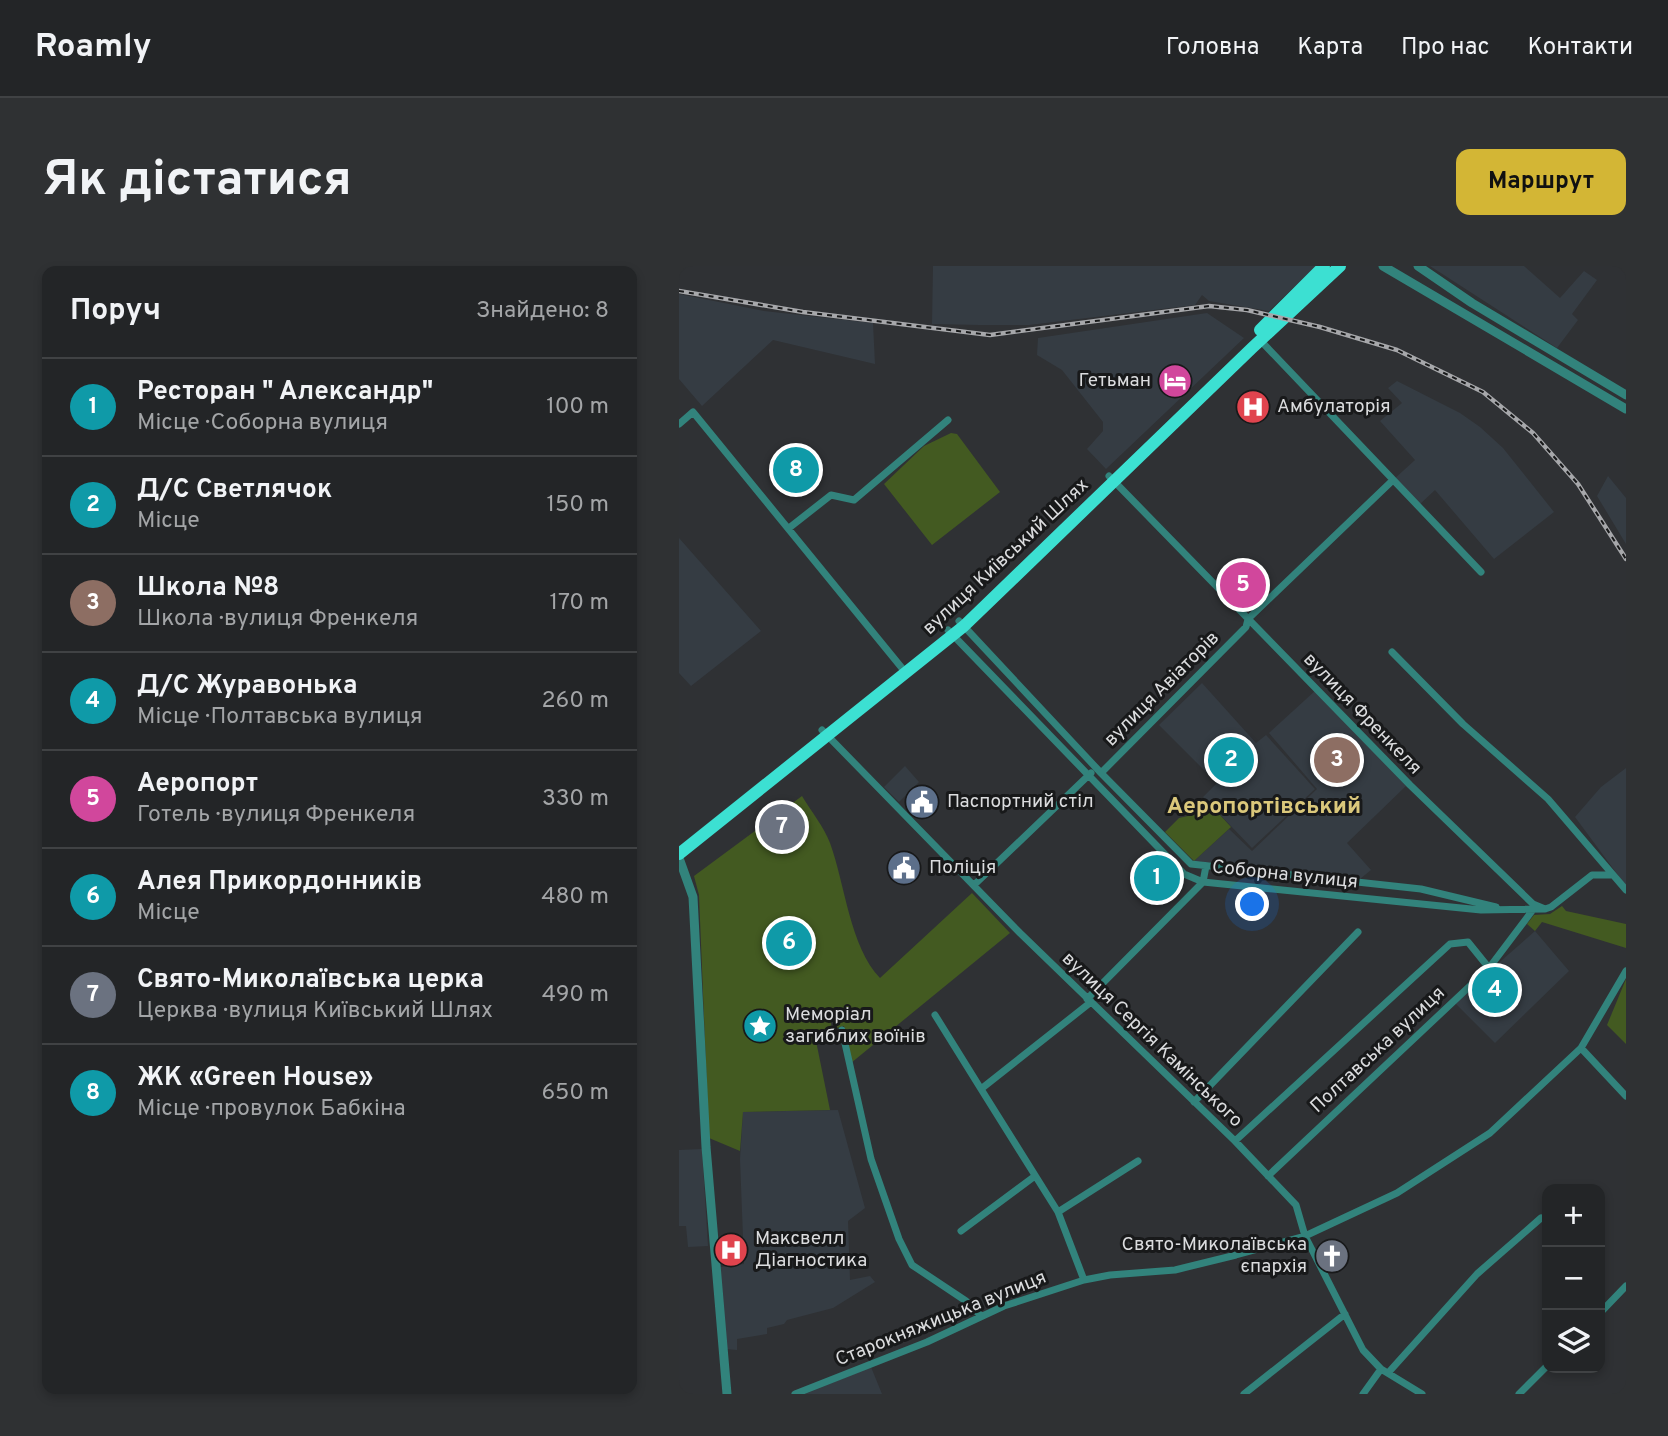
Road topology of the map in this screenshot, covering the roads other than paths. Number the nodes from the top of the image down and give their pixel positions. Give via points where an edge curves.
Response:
1 (1324, 266) edge
2 (1341, 266) edge
3 (1383, 266) edge
4 (1419, 266) edge
5 (1260, 340) junction
6 (1626, 396) edge
7 (1626, 409) edge
8 (948, 420) dead end
9 (679, 424) edge
10 (1112, 479) junction
11 (1393, 480) junction
12 (789, 528) junction
13 (1481, 572) dead end
14 (1248, 619) junction
15 (962, 623) junction
16 (951, 632) junction
17 (1392, 652) dead end
18 (904, 671) junction
19 (825, 733) junction
20 (1099, 771) junction
21 (1088, 776) junction
22 (679, 844) edge
23 (679, 856) edge
24 (1206, 866) junction
25 (1611, 875) junction
26 (1203, 882) junction
27 (974, 885) junction
28 (1626, 890) edge
29 (1545, 909) junction
30 (1532, 911) junction
31 (1514, 912) junction
32 (1358, 932) dead end
33 (1489, 968) junction
34 (1626, 971) edge
35 (1089, 1001) junction
36 (935, 1015) dead end
37 (842, 1030) dead end
38 (1581, 1048) junction
39 (981, 1089) junction
40 (1626, 1096) edge
41 (1194, 1102) junction
42 (1235, 1141) junction
43 (1138, 1161) dead end
44 (1035, 1176) junction
45 (1268, 1176) junction
46 (1058, 1212) junction
47 (1541, 1218) dead end
48 (961, 1231) dead end
49 (1305, 1236) junction
50 (1084, 1280) junction
51 (1626, 1286) edge
52 (1603, 1310) edge
53 (1346, 1314) junction
54 (981, 1316) junction
55 (1385, 1371) junction
56 (1542, 1371) edge
57 (727, 1394) edge
58 (795, 1394) edge
59 (1244, 1394) edge
60 (1363, 1394) edge
61 (1422, 1394) edge
62 (1519, 1394) edge

1 - 10 highway, вулиця Київський Шлях
2 - 5 highway, вулиця Київський Шлях
3 - 7 street
4 - 6 street
5 - 10 highway, вулиця Київський Шлях
5 - 11 street
8 - 12 street via 853,500 831,495
9 - 12 street via 693,412
10 - 14 street, вулиця Френкеля
10 - 15 highway, вулиця Київський Шлях
11 - 13 street
11 - 14 street, вулиця Авіаторів
12 - 18 street
14 - 20 street, вулиця Авіаторів via 1247,626
14 - 29 street, вулиця Френкеля via 1410,785 1528,900
15 - 16 highway, вулиця Київський Шлях
15 - 20 street, Соборна вулиця
16 - 18 highway, вулиця Київський Шлях
16 - 21 street, Соборна вулиця
17 - 25 street via 1463,724 1548,799
18 - 19 highway, вулиця Київський Шлях
19 - 22 highway, вулиця Київський Шлях
19 - 23 highway, вулиця Київський Шлях
19 - 27 street, вулиця Сергія Камінського
20 - 21 street, вулиця Авіаторів
20 - 24 street, Соборна вулиця via 1191,863
21 - 26 street, Соборна вулиця via 1184,874
21 - 27 street, вулиця Авіаторів
23 - 57 street via 692,897 705,1135
24 - 26 street
24 - 31 street, Соборна вулиця via 1421,889
25 - 28 street
25 - 29 street via 1593,875
26 - 31 street, Соборна вулиця
26 - 35 street
27 - 35 street, вулиця Сергія Камінського
29 - 30 street, Соборна вулиця
30 - 31 street, Соборна вулиця
30 - 33 street, Полтавська вулиця
32 - 41 street
33 - 42 street via 1468,942 1450,944
33 - 45 street, Полтавська вулиця
34 - 38 street, Старокняжицька вулиця
35 - 39 street
35 - 41 street, вулиця Сергія Камінського
36 - 39 street
37 - 54 street via 871,1158 907,1256 912,1265
38 - 40 street
38 - 49 street, Старокняжицька вулиця via 1490,1133 1397,1193
39 - 44 street
41 - 42 street, вулиця Сергія Камінського
42 - 45 street, вулиця Сергія Камінського
43 - 46 street
44 - 46 street
44 - 48 street
45 - 49 street, вулиця Сергія Камінського via 1296,1205
46 - 50 street
47 - 55 street via 1477,1274
49 - 50 street, Старокняжицька вулиця via 1175,1270
49 - 53 street, вулиця Сергія Камінського
50 - 54 street, Старокняжицька вулиця
51 - 52 street
53 - 55 street, вулиця Сергія Камінського via 1363,1350
53 - 59 street
54 - 58 street, Старокняжицька вулиця
55 - 60 street
55 - 61 street, вулиця Сергія Камінського
56 - 62 street

